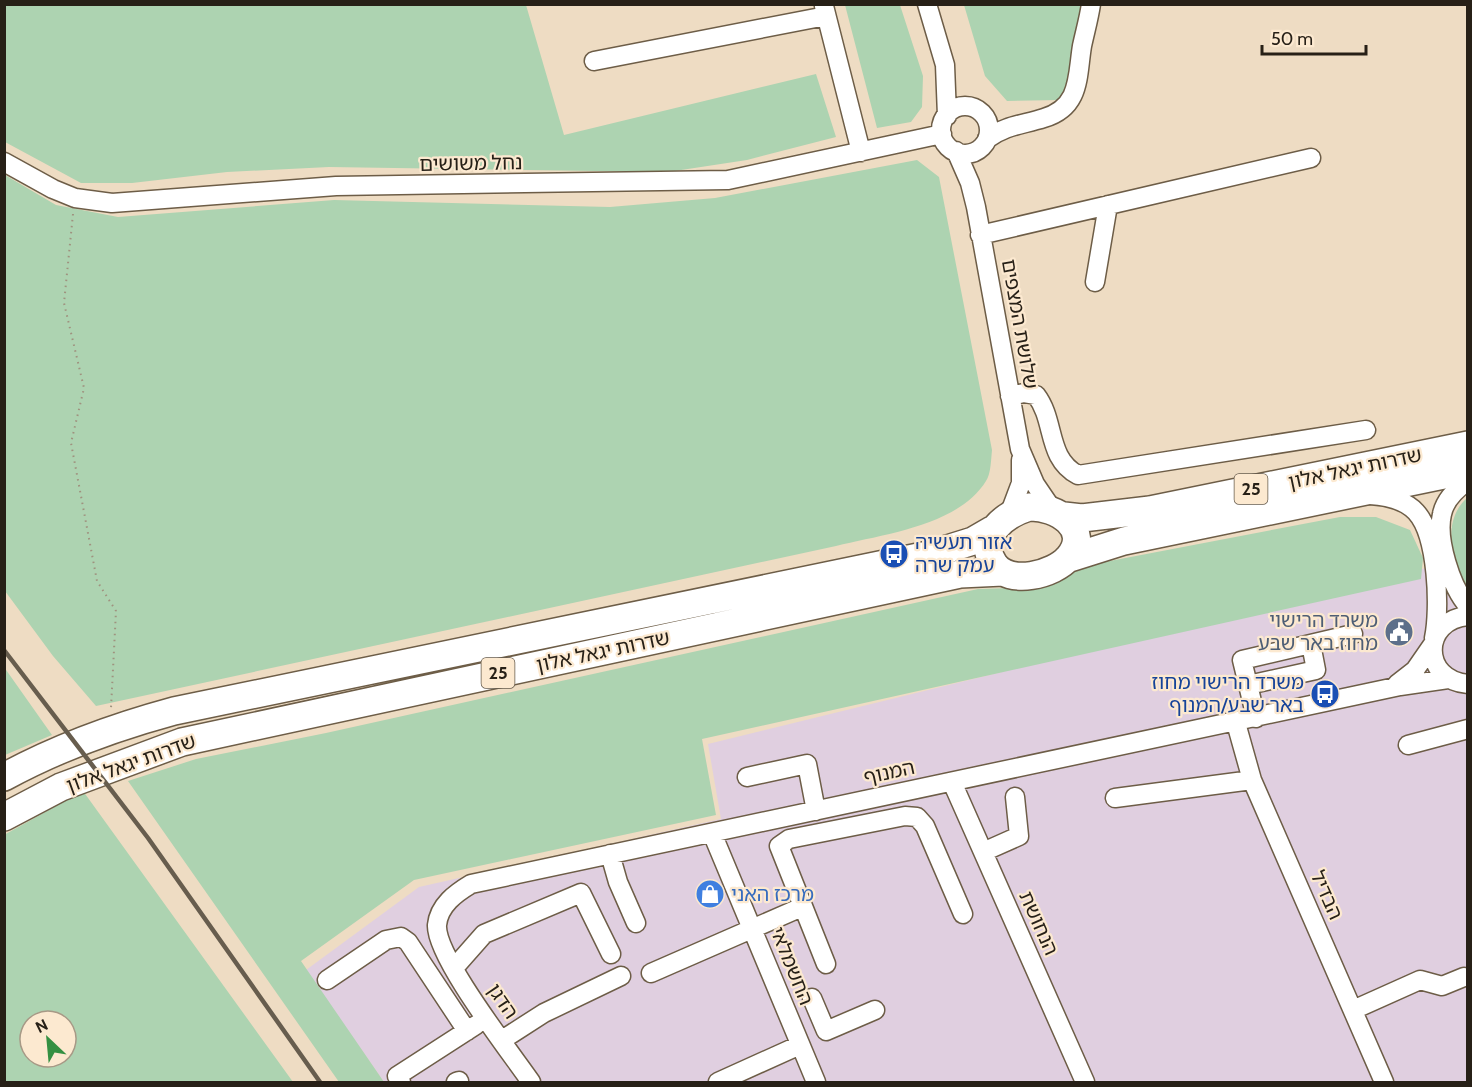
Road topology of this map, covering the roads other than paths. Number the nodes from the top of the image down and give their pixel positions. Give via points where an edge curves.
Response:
1 (927, 4) edge
2 (1091, 4) edge
3 (825, 10) edge
4 (594, 62) dead end
5 (945, 65) junction
6 (976, 110) junction
7 (946, 116) junction
8 (1021, 122) junction
9 (942, 134) junction
10 (983, 144) junction
11 (861, 152) junction
12 (956, 152) junction
13 (1311, 158) dead end
14 (4, 162) edge
15 (1107, 205) junction
16 (975, 207) junction
17 (980, 235) junction
18 (1095, 282) dead end
19 (1010, 396) junction
20 (1366, 430) dead end
21 (1467, 445) edge
22 (1020, 449) junction
23 (1467, 470) edge
24 (1467, 481) edge
25 (1353, 494) junction
26 (1058, 513) junction
27 (1001, 523) junction
28 (1067, 559) junction
29 (1003, 572) junction
30 (1467, 606) edge
31 (1467, 616) edge
32 (1353, 634) dead end
33 (1434, 641) junction
34 (1311, 644) junction
35 (1458, 682) edge
36 (1248, 685) junction
37 (1389, 688) junction
38 (1467, 699) edge
39 (1256, 718) junction
40 (1236, 723) junction
41 (1467, 729) edge
42 (1407, 745) dead end
43 (4, 777) edge
44 (747, 777) dead end
45 (1252, 780) junction
46 (952, 782) junction
47 (1015, 797) dead end
48 (1115, 798) dead end
49 (816, 811) junction
50 (4, 817) edge
51 (712, 833) junction
52 (983, 852) junction
53 (610, 854) junction
54 (802, 907) junction
55 (963, 914) dead end
56 (636, 923) dead end
57 (752, 928) junction
58 (440, 943) joint
59 (611, 954) dead end
60 (826, 964) dead end
61 (454, 968) junction
62 (651, 973) dead end
63 (621, 976) dead end
64 (1464, 977) dead end
65 (327, 980) dead end
66 (875, 1010) dead end
67 (1353, 1010) junction
68 (487, 1018) junction
69 (790, 1020) junction
70 (467, 1031) junction
71 (502, 1040) junction
72 (800, 1045) junction
73 (401, 1083) edge
74 (531, 1083) edge
75 (718, 1083) edge
76 (816, 1083) edge
77 (1085, 1083) edge
78 (1384, 1083) edge

1 - 5 street
2 - 8 street via 1077,87 1066,105 1052,114
3 - 4 street
3 - 11 street
5 - 6 street
5 - 7 street
6 - 7 street via 957,108
6 - 8 street
6 - 10 street via 989,125
7 - 9 street
8 - 10 street via 1004,128
9 - 11 street, נחל משושים
9 - 12 street
10 - 12 street via 971,153
10 - 16 street, שלושת המצפים via 975,176
11 - 14 street, נחל משושים via 728,180 336,186 112,203 75,198
12 - 16 street, שלושת המצפים via 970,183
13 - 15 street
15 - 17 street
15 - 18 street
16 - 17 street, שלושת המצפים
17 - 19 street, שלושת המצפים
19 - 20 street via 1036,395 1045,407 1056,455 1066,469 1077,475
19 - 22 street, שלושת המצפים
21 - 26 highway, שדרות יגאל אלון / 25 via 1150,510 1082,518
22 - 26 street, שלושת המצפים via 1035,484
22 - 27 street, שלושת המצפים via 1021,483
23 - 25 highway, שדרות יגאל אלון / 25
24 - 30 street via 1449,499 1441,529 1449,574
25 - 28 highway, שדרות יגאל אלון / 25 via 1124,541
25 - 33 street via 1395,500 1416,512 1423,523 1438,607
26 - 27 highway, 25 via 1029,507
26 - 28 highway via 1072,526 1076,540
27 - 29 highway via 989,553
27 - 43 highway, שדרות יגאל אלון / 25 via 973,541 928,555 248,694 110,729
28 - 29 highway, 25 via 1036,576
29 - 50 highway, שדרות יגאל אלון / 25 via 960,574 182,742 61,787
31 - 33 street via 1448,621
32 - 34 street
33 - 35 street via 1437,667
33 - 37 street, המנוף via 1406,680
34 - 36 street via 1316,670
34 - 36 street via 1242,660
35 - 37 street, המנוף
35 - 38 street
36 - 39 street
37 - 39 street, המנוף
39 - 40 street, המנוף
40 - 45 street, הבדיל
40 - 46 street, המנוף
41 - 42 street
44 - 49 street via 807,764
45 - 48 street
45 - 67 street, הבדיל
46 - 49 street, המנוף
46 - 52 street, הנחושת
47 - 52 street via 1020,836
49 - 51 street, המנוף
51 - 53 street, המנוף
51 - 57 street, החשמלאי
52 - 77 street, הנחושת
53 - 56 street
53 - 58 street, המנוף via 471,884 442,909 437,925
54 - 55 street via 780,846 789,839 905,816 917,818 925,826
54 - 57 street
54 - 60 street
57 - 62 street
57 - 69 street, החשמלאי
58 - 61 street, הדגן
59 - 61 street via 581,893 484,934
61 - 68 street, הדגן
63 - 71 street via 544,1013
64 - 67 street via 1442,986 1420,980
65 - 70 street via 386,940 401,937
66 - 69 street via 826,1031 815,1003
67 - 78 street, הבדיל
68 - 70 street
68 - 71 street, הדגן
69 - 72 street, החשמלאי
70 - 73 street via 397,1076
71 - 74 street, הדגן
72 - 75 street
72 - 76 street, החשמלאי

